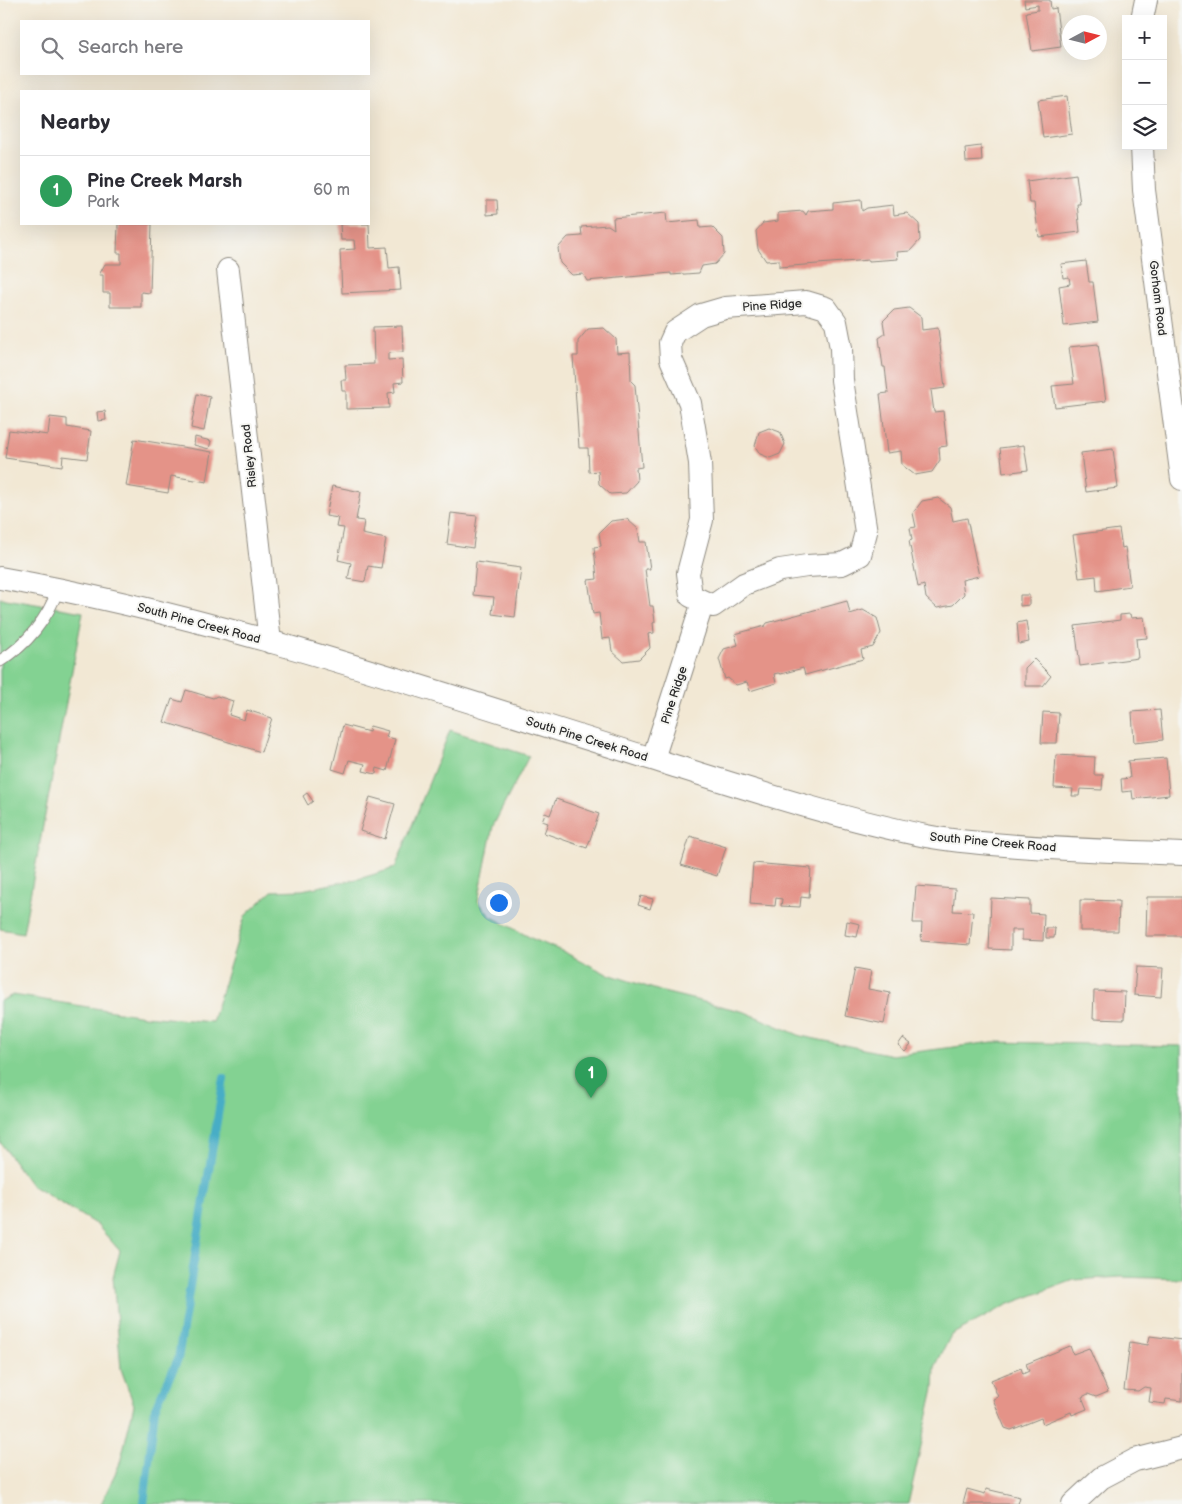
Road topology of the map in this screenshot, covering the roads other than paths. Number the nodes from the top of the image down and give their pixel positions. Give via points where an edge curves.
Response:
1 (1146, 0) edge
2 (1143, 15) edge
3 (1142, 150) edge
4 (228, 270) dead end
5 (1182, 480) edge
6 (0, 578) edge
7 (58, 589) junction
8 (704, 602) junction
9 (270, 642) junction
10 (0, 661) edge
11 (653, 759) junction
12 (1182, 854) edge
13 (1182, 1448) edge
14 (1073, 1504) edge

1 - 2 street
3 - 5 street, Gorham Road via 1144,190
4 - 9 street, Risley Road
6 - 7 street, South Pine Creek Road
7 - 9 street, South Pine Creek Road via 147,608
7 - 10 lane via 52,606 35,631 11,655
8 - 8 street, Pine Ridge via 691,596 688,573 702,520 700,463 690,403 670,358 670,343 675,332 701,315 725,308 806,302 826,308 836,322 841,348 842,380 866,532 860,555 842,564 780,570 744,584 713,606
8 - 11 street, Pine Ridge
9 - 11 street, South Pine Creek Road
11 - 12 street, South Pine Creek Road via 852,819 929,837 1037,848
13 - 14 street via 1135,1460 1101,1478

